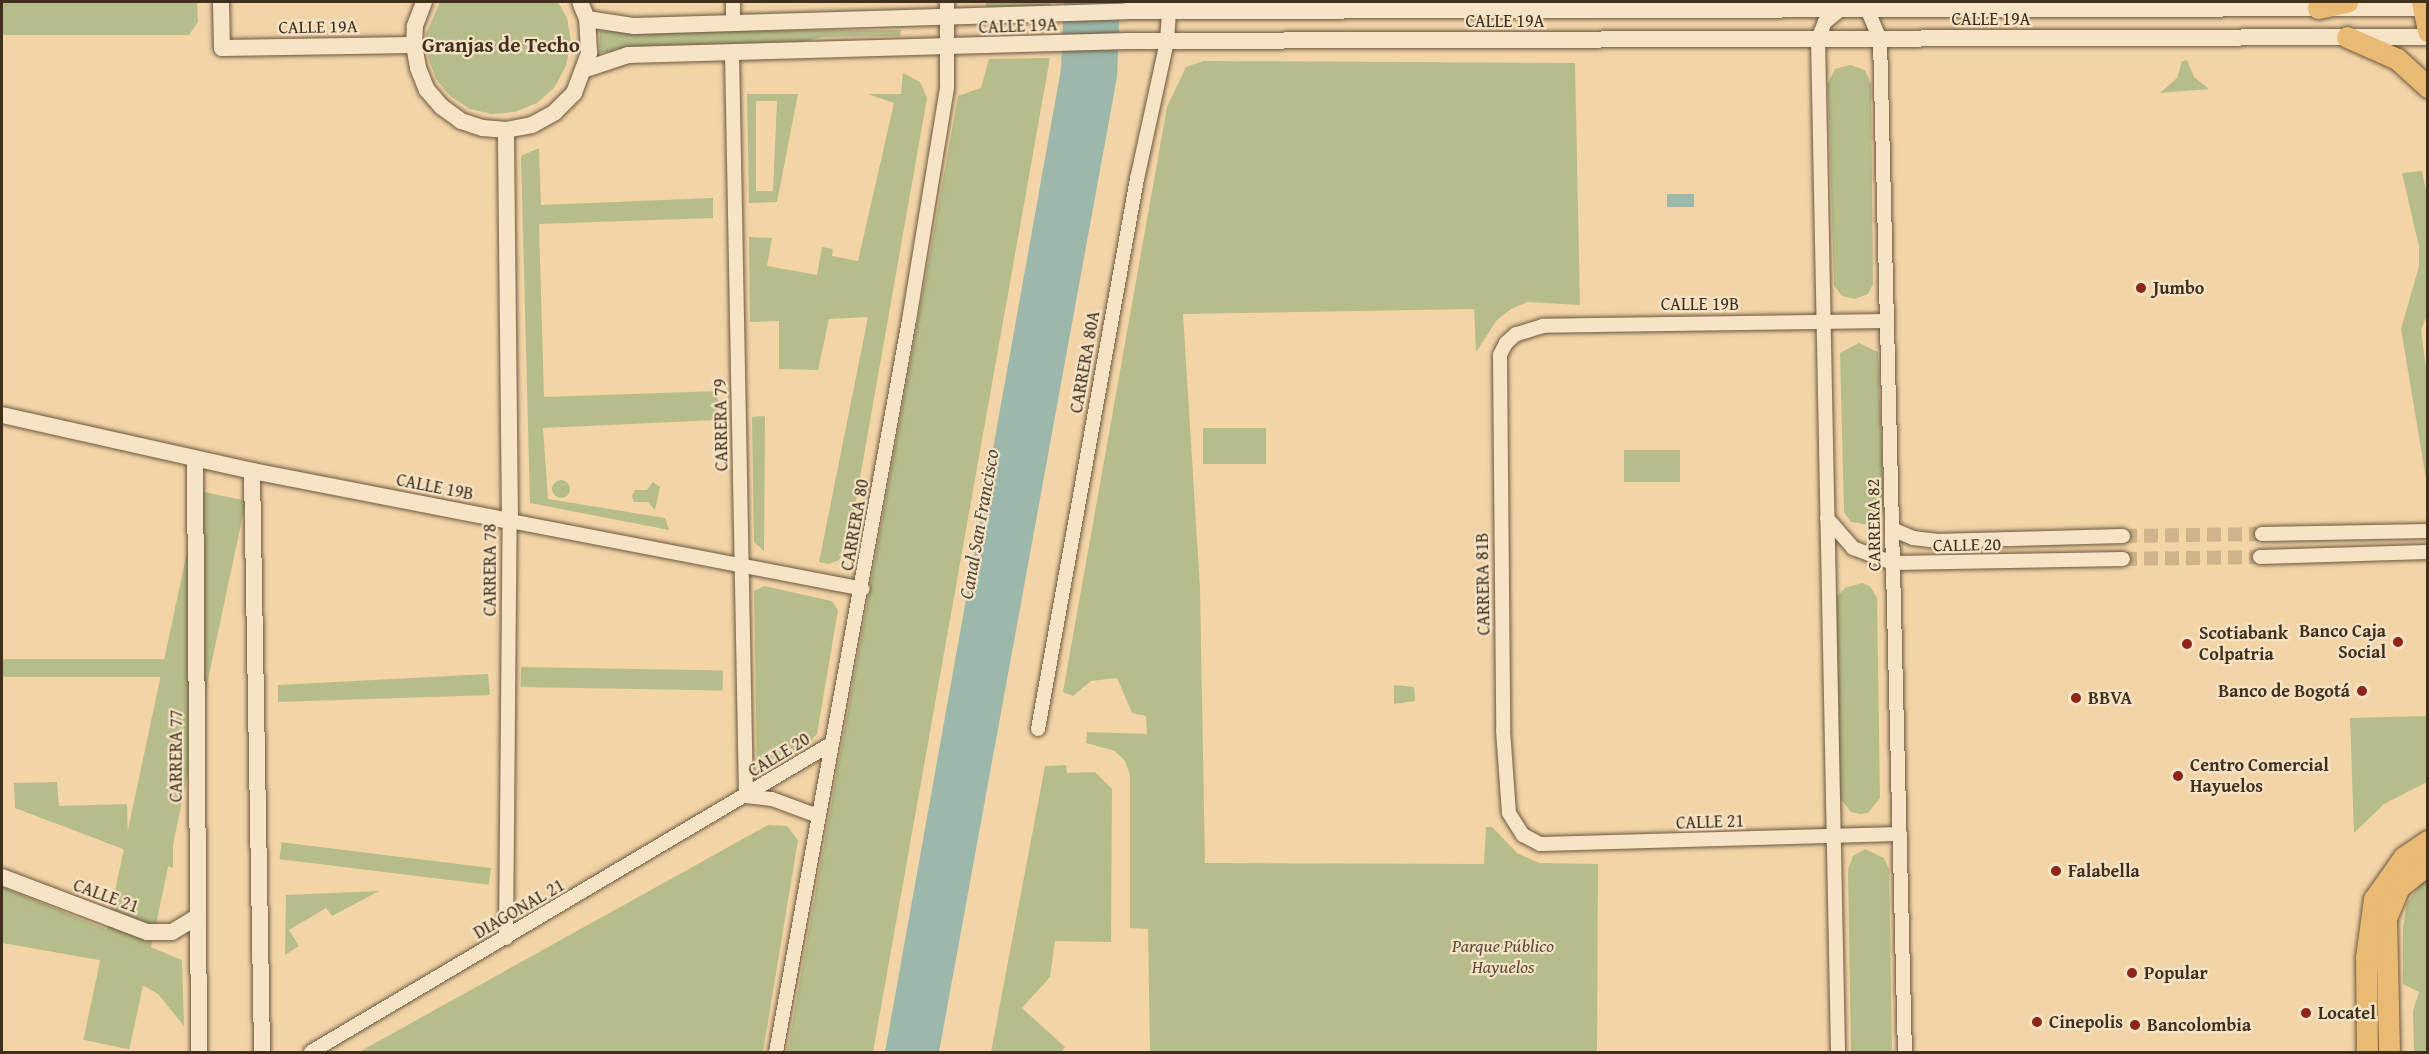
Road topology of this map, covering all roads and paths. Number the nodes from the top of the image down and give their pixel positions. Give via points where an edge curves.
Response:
1 (221, 2) edge
2 (424, 2) edge
3 (580, 2) edge
4 (733, 2) edge
5 (2347, 2) edge
6 (1865, 5) edge
7 (1170, 6) edge
8 (1583, 6) edge
9 (2424, 6) edge
10 (2318, 8) junction
11 (948, 9) edge
12 (1841, 9) junction
13 (587, 20) junction
14 (733, 24) junction
15 (2427, 31) edge
16 (2347, 37) junction
17 (2427, 37) edge
18 (1818, 39) junction
19 (1880, 39) junction
20 (1167, 41) junction
21 (414, 45) junction
22 (948, 48) junction
23 (732, 53) junction
24 (585, 69) junction
25 (2427, 87) edge
26 (506, 130) junction
27 (1887, 321) junction
28 (1824, 323) junction
29 (1516, 334) joint
30 (2, 415) edge
31 (195, 459) junction
32 (252, 471) junction
33 (1827, 518) junction
34 (510, 521) junction
35 (1892, 529) junction
36 (2427, 531) edge
37 (2262, 534) tunnel mouth
38 (2123, 536) tunnel mouth
39 (2427, 552) edge
40 (2260, 557) tunnel mouth
41 (2123, 559) tunnel mouth
42 (1893, 563) junction
43 (742, 566) junction
44 (862, 589) junction
45 (1038, 729) dead end
46 (831, 744) junction
47 (746, 796) junction
48 (818, 816) junction
49 (1900, 834) junction
50 (1523, 835) joint
51 (1834, 837) junction
52 (2427, 841) edge
53 (2427, 864) edge
54 (2, 877) edge
55 (197, 917) junction
56 (506, 938) junction
57 (265, 1050) edge
58 (199, 1053) edge
59 (311, 1053) edge
60 (776, 1053) edge
61 (1838, 1053) edge
62 (1905, 1053) edge
63 (2367, 1053) edge
64 (2389, 1053) edge

1 - 21 street, CALLE 19A via 222,48
2 - 21 street via 415,26
3 - 13 street
4 - 14 street
5 - 10 main road
6 - 10 street, CALLE 19A
6 - 12 street, CALLE 19A
6 - 19 street, CARRERA 82
7 - 8 street, CALLE 19A
7 - 11 street, CALLE 19A via 1049,14
7 - 20 street, CARRERA 80A
8 - 12 street, CALLE 19A
9 - 10 street, CALLE 19A
9 - 15 main road
11 - 14 street, CALLE 19A
11 - 22 street, CARRERA 80
12 - 18 street via 1825,22
13 - 14 street, CALLE 19A via 622,26
13 - 24 street via 590,36
16 - 17 street, CALLE 19A
16 - 19 street, CALLE 19A
16 - 25 main road via 2397,59
18 - 19 street, CALLE 19A
18 - 20 street, CALLE 19A
18 - 28 street
19 - 27 street, CARRERA 82
20 - 22 street, CALLE 19A
20 - 45 street, CARRERA 80A via 1137,178
21 - 26 street via 417,68 427,90 442,107 483,128
22 - 23 street, CALLE 19A
22 - 44 street, CARRERA 80 via 945,98
23 - 24 street, CALLE 19A via 616,57
23 - 43 street, CARRERA 79
24 - 26 street via 574,93 555,112 532,125
26 - 34 street, CARRERA 78
27 - 28 street, CALLE 19B
27 - 35 street, CARRERA 82
28 - 29 street, CALLE 19B via 1543,326
28 - 33 street
29 - 50 street, CARRERA 81B via 1500,355 1500,586 1509,813
30 - 31 street, CALLE 19B
31 - 32 street, CALLE 19B
31 - 55 street, CARRERA 77
32 - 34 street, CALLE 19B
32 - 57 street
33 - 42 street, CALLE 20 via 1853,548
33 - 51 street
34 - 43 street, CALLE 19B
34 - 56 street, CARRERA 78
35 - 38 street, CALLE 20 via 1936,542
35 - 42 street, CARRERA 82
36 - 37 street
39 - 40 street
41 - 42 street, CALLE 20
42 - 49 street, CARRERA 82
43 - 44 street, CALLE 19B
43 - 47 street, CARRERA 79
44 - 46 street, CARRERA 80
46 - 47 street, CALLE 20
46 - 48 street, CARRERA 80
47 - 48 street via 772,799
47 - 56 street, DIAGONAL 21
48 - 60 street, CARRERA 80
49 - 51 street, CALLE 21
49 - 62 street, CARRERA 82
50 - 51 street, CALLE 21 via 1540,844
51 - 61 street
52 - 63 main road via 2404,857 2374,899 2366,957
53 - 64 main road via 2399,887 2386,918
54 - 55 street, CALLE 21 via 147,932 172,932
55 - 58 street, CARRERA 77
56 - 59 street, DIAGONAL 21

